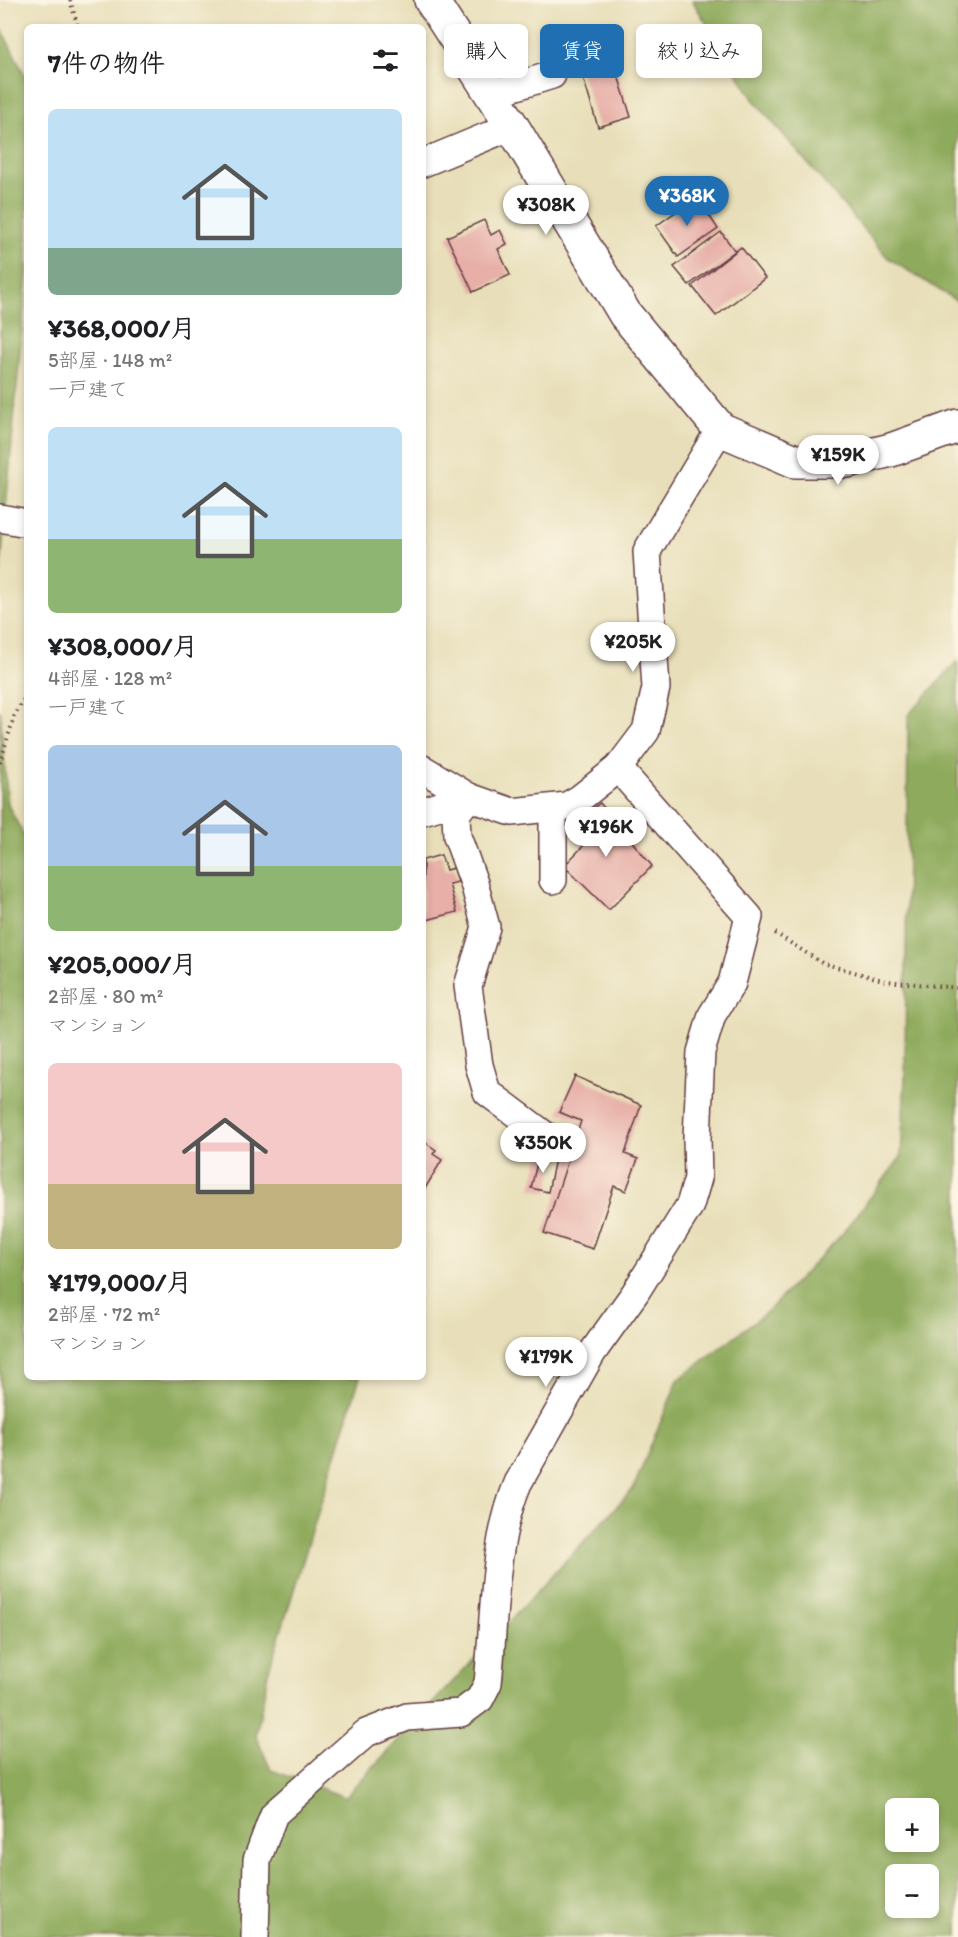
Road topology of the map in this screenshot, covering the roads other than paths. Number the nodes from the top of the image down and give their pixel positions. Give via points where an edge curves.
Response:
1 (431, 0) edge
2 (542, 78) edge
3 (491, 94) junction
4 (512, 126) junction
5 (426, 162) edge
6 (958, 426) edge
7 (720, 429) junction
8 (0, 518) edge
9 (24, 522) edge
10 (618, 768) junction
11 (426, 772) edge
12 (469, 797) junction
13 (553, 808) junction
14 (426, 810) edge
15 (553, 880) dead end
16 (546, 1136) dead end
17 (255, 1937) edge

1 - 3 street
2 - 3 street
3 - 4 street
4 - 5 street
4 - 7 street via 625,314
6 - 7 street via 891,450 847,460 795,460
7 - 10 street via 647,551 656,688 646,731
8 - 9 street
10 - 13 street via 579,800
10 - 17 street via 749,917 732,983 712,1015 701,1052 698,1178 690,1205 592,1353 518,1483 500,1540 488,1683 480,1699 461,1713 407,1717 366,1733 274,1814 257,1860
11 - 12 street
12 - 13 street via 512,812
12 - 14 street
12 - 16 street via 456,814 457,836 486,927 468,986 479,1065 487,1092
13 - 15 street

